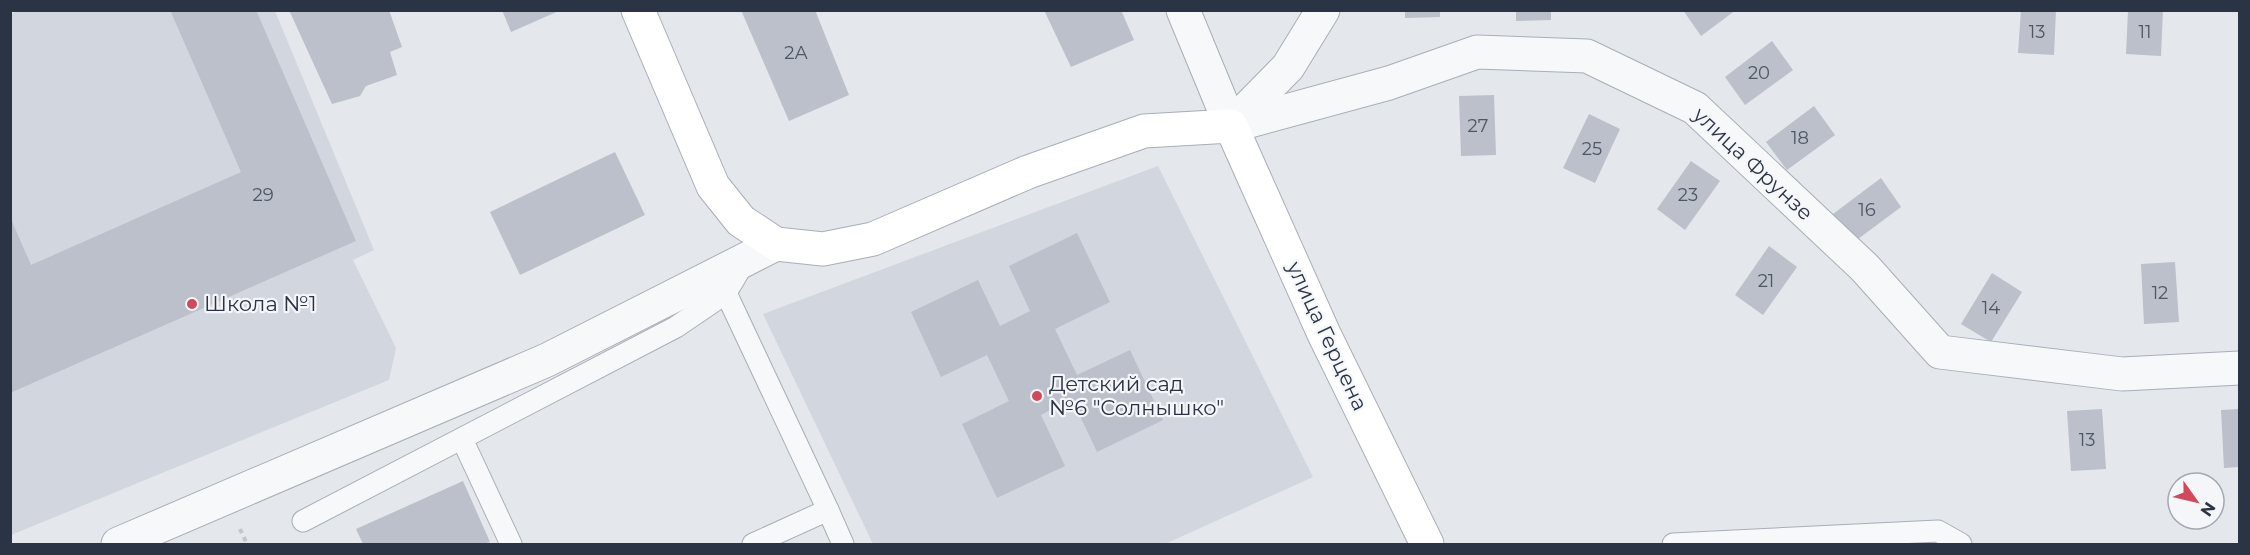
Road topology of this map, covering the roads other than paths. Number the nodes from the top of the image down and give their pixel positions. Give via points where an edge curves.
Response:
1 (638, 10) edge
2 (1183, 10) edge
3 (1323, 10) edge
4 (1231, 126) junction
5 (776, 244) junction
6 (746, 260) junction
7 (726, 293) junction
8 (2240, 368) edge
9 (462, 439) junction
10 (828, 510) junction
11 (303, 521) dead end
12 (118, 544) edge
13 (511, 544) edge
14 (753, 544) edge
15 (843, 544) edge
16 (1427, 544) edge
17 (1673, 544) edge
18 (1960, 544) edge

1 - 5 street via 713,186 741,221
2 - 4 street
3 - 4 street via 1288,67
4 - 5 street via 1144,131 1028,172 873,239 823,249
4 - 8 street, улица Фрунзе via 1389,83 1477,52 1587,56 1695,108 1865,268 1940,352 2122,374
4 - 16 street, улица Герцена via 1324,334
5 - 6 street
6 - 7 lane
6 - 12 street via 547,360
7 - 9 lane via 676,327
7 - 10 lane
9 - 11 lane
9 - 13 lane
10 - 14 lane
10 - 15 lane
17 - 18 lane via 1938,531

